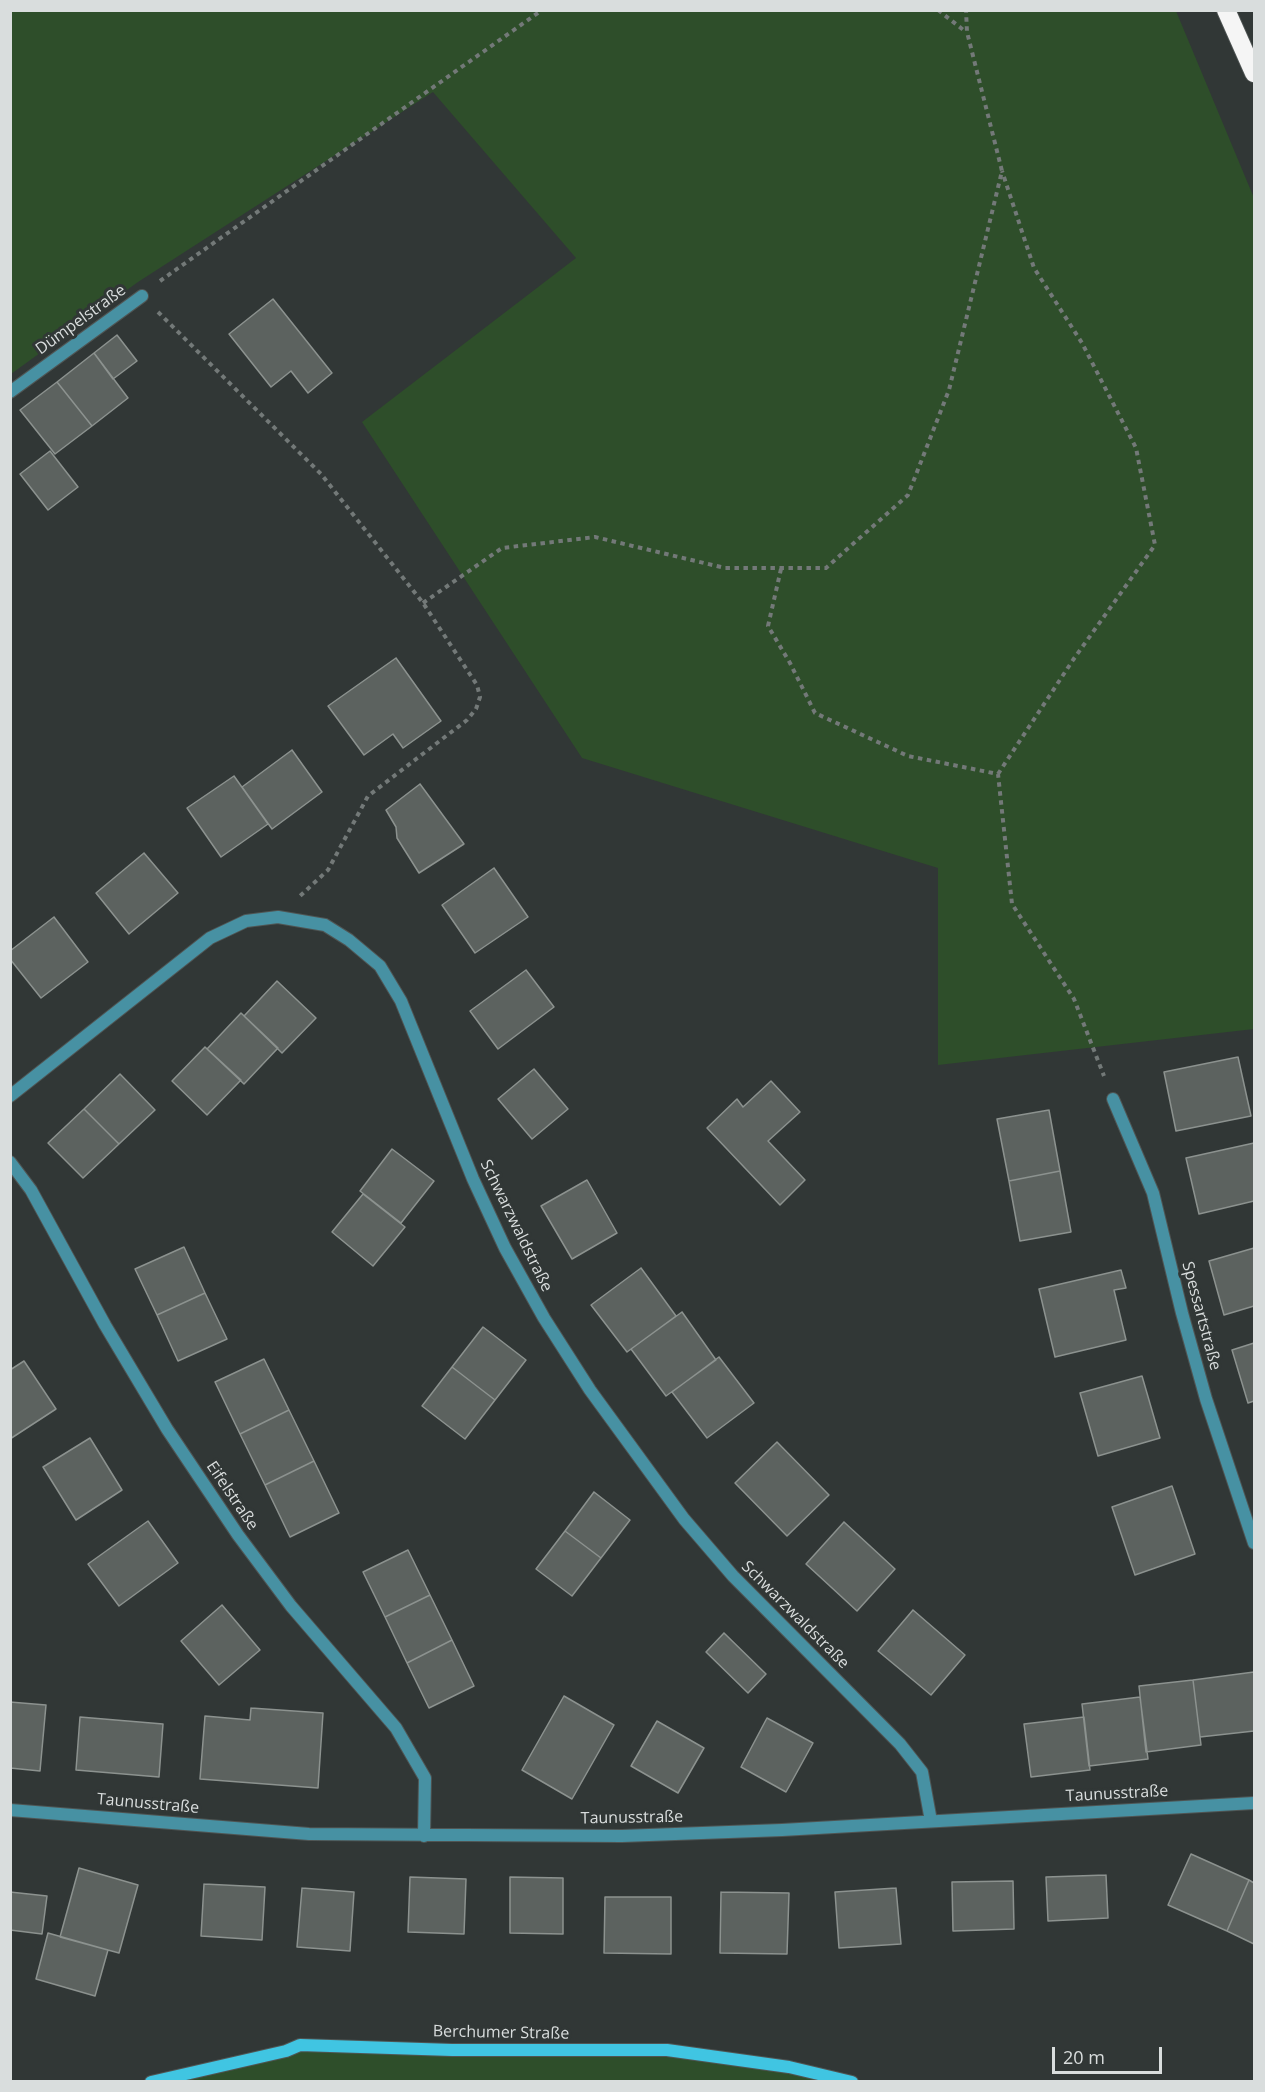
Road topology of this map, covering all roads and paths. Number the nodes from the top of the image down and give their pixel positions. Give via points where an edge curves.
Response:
1 (542, 10) edge
2 (938, 10) edge
3 (966, 10) edge
4 (1226, 10) edge
5 (967, 32) junction
6 (1254, 73) edge
7 (1002, 171) junction
8 (142, 296) junction
9 (10, 392) edge
10 (781, 569) junction
11 (423, 603) junction
12 (998, 774) junction
13 (278, 917) junction
14 (10, 1096) edge
15 (1113, 1099) joint
16 (10, 1162) edge
17 (1254, 1543) edge
18 (1254, 1803) edge
19 (10, 1810) edge
20 (931, 1821) junction
21 (424, 1836) junction
22 (151, 2082) edge
23 (852, 2082) edge

1 - 8 path
2 - 5 path
3 - 5 path
4 - 6 highway
5 - 7 path
7 - 10 path via 949,390 908,495 826,568
7 - 12 path via 1034,268 1082,343 1136,448 1155,545
8 - 9 street, Dümpelstraße
8 - 11 path via 321,474
10 - 11 path via 725,568 595,537 502,549
10 - 12 path via 768,626 815,713 908,756
11 - 13 path via 477,685 480,697 476,709 368,796 328,870
12 - 15 path via 1012,904 1074,999
13 - 14 street, Schwarzwaldstraße via 246,921 210,938
13 - 20 street, Schwarzwaldstraße via 325,925 380,966 401,1000 505,1248 590,1390 684,1519 733,1576 900,1744 922,1772
15 - 17 street, Spessartstraße via 1153,1193 1206,1399
16 - 21 street, Eifelstraße via 31,1190 166,1429 299,1615 396,1728 425,1778
18 - 20 street, Taunusstraße
19 - 21 street, Taunusstraße via 309,1834
20 - 21 street, Taunusstraße via 622,1836
22 - 23 main road, Berchumer Straße via 286,2051 300,2044 453,2050 667,2050 789,2067

